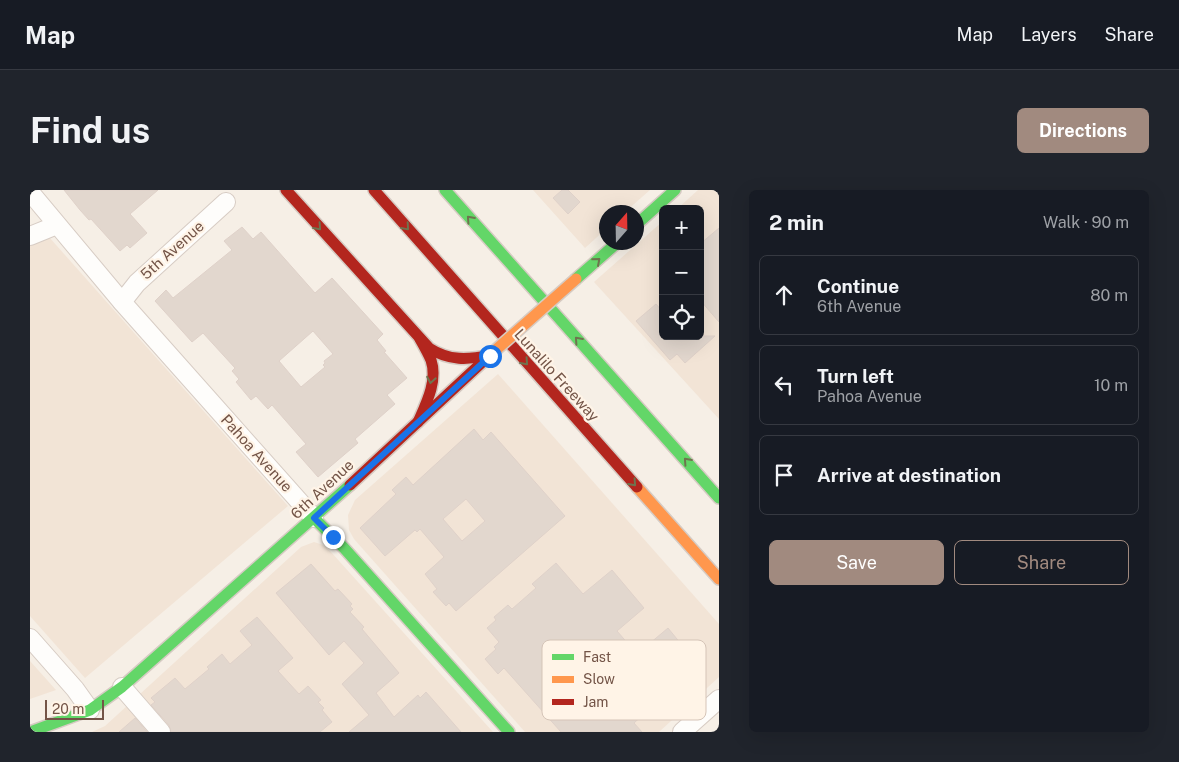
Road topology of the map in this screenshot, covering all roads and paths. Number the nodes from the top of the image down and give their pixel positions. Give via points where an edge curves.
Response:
1 (286, 190) edge
2 (374, 190) edge
3 (444, 190) edge
4 (675, 190) edge
5 (30, 192) edge
6 (226, 202) dead end
7 (644, 218) edge
8 (57, 225) junction
9 (30, 236) edge
10 (609, 250) edge
11 (122, 302) junction
12 (420, 340) junction
13 (490, 356) junction
14 (418, 422) junction
15 (719, 498) edge
16 (314, 518) junction
17 (719, 579) edge
18 (30, 638) edge
19 (122, 687) junction
20 (719, 699) edge
21 (90, 710) junction
22 (706, 711) edge
23 (695, 720) edge
24 (30, 732) edge
25 (161, 732) edge
26 (509, 732) edge
27 (682, 732) edge

1 -> 12 main road
2 -> 17 main road, Lunalilo Freeway
15 -> 3 main road
4 - 7 main road
5 - 8 street, Pahoa Avenue
6 - 11 street, 5th Avenue via 136,283
8 - 9 street
8 - 11 street, Pahoa Avenue
13 -> 10 main road, 6th Avenue, bridge
11 - 16 street, Pahoa Avenue
12 - 13 main road via 433,351 450,358 466,360
12 -> 14 main road via 433,371
13 - 14 main road, 6th Avenue
14 - 16 main road, 6th Avenue
16 - 19 main road, 6th Avenue
16 - 26 main road, Pahoa Avenue
18 - 21 street
19 - 21 main road, 6th Avenue
19 - 25 street
20 - 22 street
21 - 24 main road, 6th Avenue
23 - 27 street

